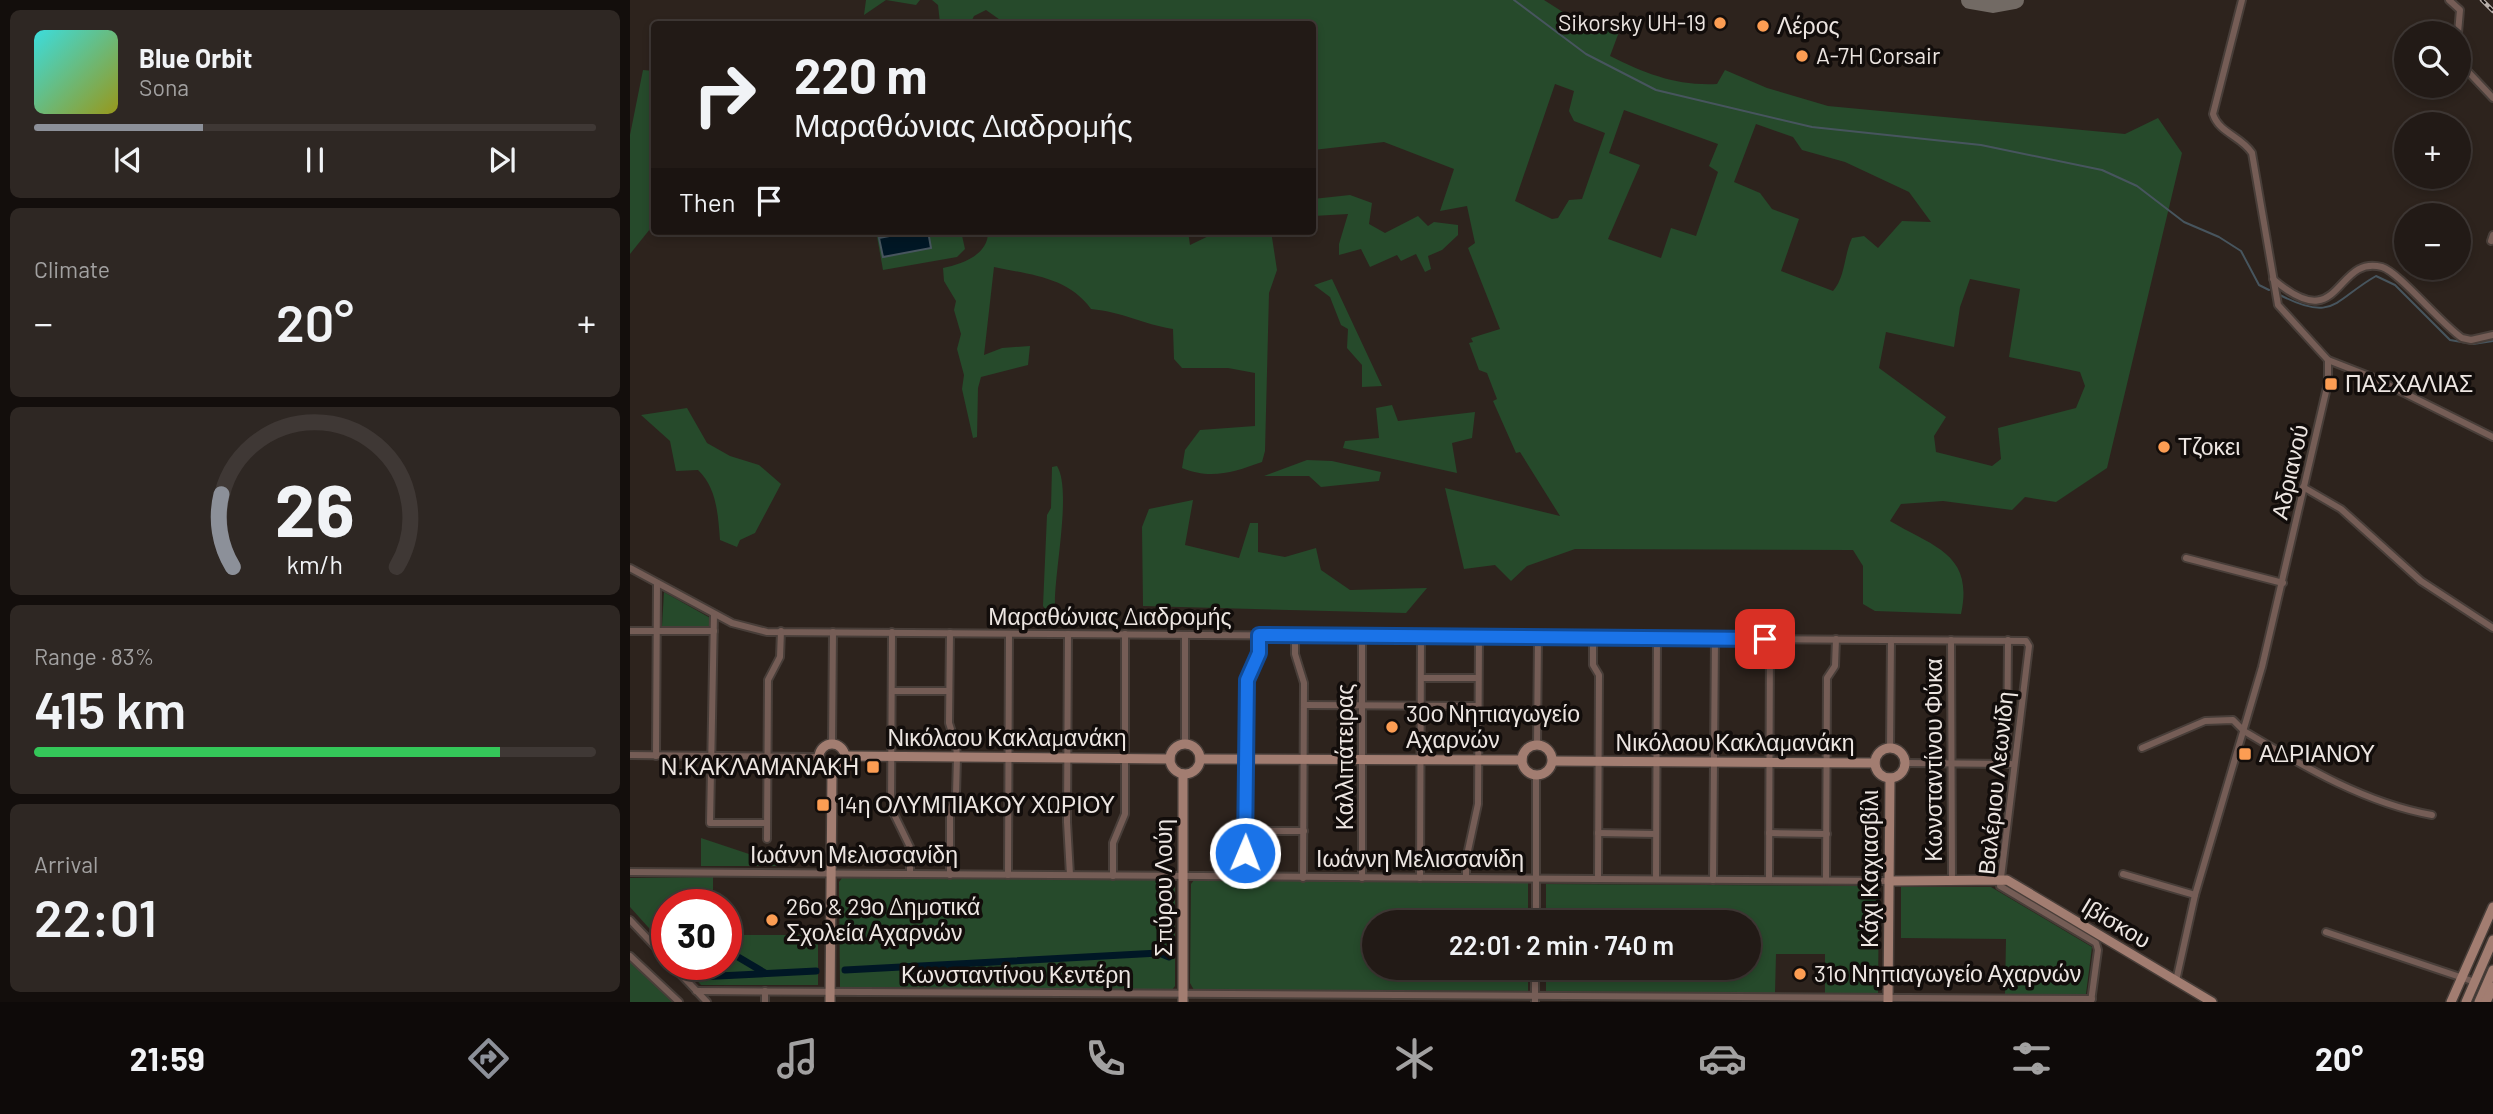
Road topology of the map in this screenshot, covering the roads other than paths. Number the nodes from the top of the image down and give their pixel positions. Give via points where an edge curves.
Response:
1 (2242, 0) edge
2 (2449, 0) edge
3 (2459, 21) edge
4 (2471, 75) edge
5 (2493, 98) edge
6 (2273, 279) junction
7 (2493, 335) edge
8 (2328, 360) junction
9 (2493, 437) edge
10 (2303, 487) junction
11 (2186, 558) dead end
12 (630, 568) edge
13 (657, 583) junction
14 (2283, 583) junction
15 (714, 614) junction
16 (2493, 628) edge
17 (630, 631) edge
18 (656, 631) junction
19 (714, 631) junction
20 (781, 631) junction
21 (833, 632) junction
22 (892, 632) junction
23 (950, 633) junction
24 (1009, 634) junction
25 (1069, 634) junction
26 (1125, 634) junction
27 (1185, 635) junction
28 (1259, 635) junction
29 (1295, 635) junction
30 (1362, 636) junction
31 (1421, 636) junction
32 (1479, 637) junction
33 (1538, 637) junction
34 (1593, 638) junction
35 (1657, 638) junction
36 (1715, 638) junction
37 (1770, 639) junction
38 (1836, 639) junction
39 (1891, 639) junction
40 (1951, 640) junction
41 (2008, 640) junction
42 (2026, 641) joint
43 (1421, 678) junction
44 (1478, 678) junction
45 (892, 691) junction
46 (949, 691) junction
47 (1304, 705) junction
48 (1362, 706) junction
49 (1420, 706) junction
50 (1478, 706) junction
51 (2244, 732) junction
52 (1185, 743) junction
53 (832, 744) junction
54 (1537, 745) junction
55 (1890, 748) junction
56 (2142, 748) dead end
57 (630, 755) edge
58 (656, 755) junction
59 (710, 756) junction
60 (767, 756) junction
61 (819, 757) junction
62 (845, 757) junction
63 (892, 757) junction
64 (957, 757) junction
65 (1008, 757) junction
66 (1068, 758) junction
67 (1125, 758) junction
68 (1170, 759) junction
69 (1200, 759) junction
70 (1247, 759) junction
71 (1304, 759) junction
72 (1361, 759) junction
73 (1420, 760) junction
74 (1478, 760) junction
75 (1522, 760) junction
76 (1553, 761) junction
77 (1599, 761) junction
78 (1656, 762) junction
79 (1714, 762) junction
80 (1769, 762) junction
81 (1827, 763) junction
82 (1875, 763) junction
83 (1905, 763) junction
84 (1952, 763) junction
85 (2011, 764) junction
86 (832, 769) junction
87 (1183, 774) junction
88 (1536, 775) junction
89 (1890, 778) junction
90 (2432, 815) dead end
91 (767, 824) junction
92 (1246, 831) junction
93 (1304, 831) junction
94 (1598, 833) junction
95 (1769, 833) junction
96 (1656, 834) junction
97 (1827, 834) junction
98 (767, 839) dead end
99 (630, 872) edge
100 (831, 874) junction
101 (911, 874) junction
102 (2123, 874) dead end
103 (950, 875) junction
104 (1008, 875) junction
105 (1070, 875) junction
106 (1113, 876) junction
107 (1183, 876) junction
108 (1245, 877) junction
109 (1303, 878) junction
110 (1362, 878) junction
111 (1420, 878) junction
112 (1466, 878) junction
113 (1536, 879) junction
114 (1598, 879) junction
115 (1656, 879) junction
116 (1713, 880) junction
117 (1769, 880) junction
118 (1826, 880) junction
119 (1889, 880) junction
120 (2001, 880) junction
121 (1952, 881) junction
122 (2195, 895) junction
123 (2493, 907) edge
124 (1536, 910) edge
125 (630, 920) edge
126 (2326, 932) dead end
127 (2493, 940) edge
128 (651, 942) edge
129 (630, 956) edge
130 (2493, 970) edge
131 (2463, 977) junction
132 (686, 980) edge
133 (1535, 980) edge
134 (2176, 981) junction
135 (2475, 982) junction
136 (2493, 988) edge
137 (696, 991) junction
138 (765, 991) junction
139 (830, 992) junction
140 (910, 992) junction
141 (949, 993) junction
142 (1007, 993) junction
143 (1069, 993) junction
144 (1115, 994) junction
145 (1183, 998) edge
146 (1359, 999) edge
147 (1535, 999) edge
148 (1597, 999) edge
149 (1654, 999) edge
150 (1712, 1000) edge
151 (1768, 1000) edge
152 (1825, 1000) edge
153 (1888, 1000) edge
154 (1954, 1000) edge
155 (2024, 1001) edge
156 (2091, 1001) edge
157 (2209, 1001) edge
158 (679, 1002) edge
159 (706, 1002) edge
160 (765, 1002) edge
161 (830, 1002) edge
162 (909, 1002) edge
163 (949, 1002) edge
164 (1007, 1002) edge
165 (1069, 1002) edge
166 (1115, 1002) edge
167 (2451, 1002) edge
168 (2466, 1002) edge
169 (2479, 1002) edge
170 (2486, 1002) edge

1 - 6 street via 2213,114 2218,125 2244,142 2254,158
2 - 3 street via 2460,10
4 - 5 street
6 - 7 street via 2301,298 2320,300 2332,296 2359,268 2385,268 2462,338
6 - 8 street via 2281,311
8 - 9 street
8 - 10 street, Αδριανού via 2328,383
10 - 14 street, Αδριανού
10 - 16 street via 2341,509 2421,581
11 - 14 street
12 - 13 street, Μαραθώνιας Διαδρομής
13 - 15 street, Μαραθώνιας Διαδρομής
13 - 18 street
14 - 51 street, Αδριανού
15 - 19 street
15 - 20 street, Μαραθώνιας Διαδρομής via 744,628
17 - 18 street
18 - 19 street
18 - 58 street
19 - 59 street
20 - 21 street, Μαραθώνιας Διαδρομής
20 - 60 street via 780,657 768,680
21 - 22 street, Μαραθώνιας Διαδρομής
21 - 53 street
22 - 23 street, Μαραθώνιας Διαδρομής
22 - 45 street
23 - 24 street, Μαραθώνιας Διαδρομής
23 - 46 street
24 - 25 street, Μαραθώνιας Διαδρομής
24 - 65 street
25 - 26 street, Μαραθώνιας Διαδρομής
25 - 66 street
26 - 27 street, Μαραθώνιας Διαδρομής
26 - 67 street
27 - 28 street, Μαραθώνιας Διαδρομής
27 - 52 street
28 - 29 street, Μαραθώνιας Διαδρομής
28 - 70 street via 1259,653 1247,680
29 - 30 street, Μαραθώνιας Διαδρομής
29 - 47 street
30 - 31 street, Μαραθώνιας Διαδρομής
30 - 48 street, Καλλιπάτειρας
31 - 32 street, Μαραθώνιας Διαδρομής
31 - 43 street
32 - 33 street, Μαραθώνιας Διαδρομής
32 - 44 street
33 - 34 street, Μαραθώνιας Διαδρομής
33 - 54 street
34 - 35 street, Μαραθώνιας Διαδρομής
34 - 77 street via 1593,665 1599,676
35 - 36 street, Μαραθώνιας Διαδρομής
35 - 78 street
36 - 37 street, Μαραθώνιας Διαδρομής
36 - 79 street
37 - 38 street, Μαραθώνιας Διαδρομής
37 - 80 street
38 - 39 street, Μαραθώνιας Διαδρομής
38 - 81 street via 1835,666 1827,678
39 - 40 street, Μαραθώνιας Διαδρομής
39 - 55 street
40 - 41 street, Μαραθώνιας Διαδρομής
40 - 84 street, Κωνσταντίνου Φύκα
41 - 42 street, Μαραθώνιας Διαδρομής
41 - 85 street
42 - 85 street, Βαλέριου Λεωνίδη via 2029,646
43 - 44 street
43 - 49 street
44 - 50 street
45 - 46 street
45 - 63 street
46 - 64 street via 949,723
47 - 48 street
47 - 71 street
48 - 49 street
48 - 72 street, Καλλιπάτειρας
49 - 50 street
49 - 73 street
50 - 74 street
51 - 56 street via 2233,720 2212,719
51 - 90 street via 2377,801
51 - 122 street, Αδριανού
52 - 68 street via 1175,747
52 - 69 street via 1197,750
53 - 61 street via 824,746
53 - 62 street via 841,748
54 - 75 street via 1527,750
54 - 76 street via 1548,750
55 - 82 street via 1881,751
55 - 83 street via 1900,753
57 - 58 street
58 - 59 street
59 - 60 street
59 - 91 street via 710,823
60 - 61 street
60 - 91 street
61 - 86 street via 822,765
62 - 63 street, Νικόλαου Κακλαμανάκη
62 - 86 street via 841,766
63 - 64 street, Νικόλαου Κακλαμανάκη
63 - 101 street via 891,808 910,847
64 - 65 street, Νικόλαου Κακλαμανάκη
64 - 103 street via 956,795 950,810
65 - 66 street, Νικόλαου Κακλαμανάκη
65 - 104 street
66 - 67 street, Νικόλαου Κακλαμανάκη
66 - 105 street
67 - 68 street, Νικόλαου Κακλαμανάκη
67 - 106 street via 1125,814 1113,843
68 - 87 street via 1174,769
69 - 70 street
69 - 87 street via 1195,771
70 - 71 street
70 - 92 street
71 - 72 street
71 - 93 street
72 - 73 street
72 - 110 street, Καλλιπάτειρας
73 - 74 street
73 - 111 street
74 - 75 street
74 - 112 street via 1478,804
75 - 88 street via 1525,769
76 - 77 street, Νικόλαου Κακλαμανάκη
76 - 88 street via 1546,773
77 - 78 street, Νικόλαου Κακλαμανάκη
77 - 94 street
78 - 79 street, Νικόλαου Κακλαμανάκη
78 - 96 street
79 - 80 street, Νικόλαου Κακλαμανάκη
79 - 116 street
80 - 81 street, Νικόλαου Κακλαμανάκη
80 - 95 street
81 - 82 street, Νικόλαου Κακλαμανάκη
81 - 97 street
82 - 89 street via 1881,775
83 - 84 street
83 - 89 street via 1899,775
84 - 85 street
84 - 121 street, Κωνσταντίνου Φύκα
85 - 120 street, Βαλέριου Λεωνίδη
86 - 100 street
87 - 107 street, Σπύρου Λούη
88 - 113 street
89 - 119 street, Κάχι Καχιασβίλι
91 - 98 street
92 - 93 street
92 - 108 street
93 - 109 street
94 - 96 street
94 - 114 street
95 - 97 street
95 - 117 street
96 - 115 street
97 - 118 street
99 - 100 street, Ιωάννη Μελισσανίδη
100 - 101 street, Ιωάννη Μελισσανίδη
100 - 139 street
101 - 103 street, Ιωάννη Μελισσανίδη
102 - 122 street
103 - 104 street, Ιωάννη Μελισσανίδη
104 - 105 street, Ιωάννη Μελισσανίδη
105 - 106 street, Ιωάννη Μελισσανίδη
106 - 107 street, Ιωάννη Μελισσανίδη
107 - 108 street, Ιωάννη Μελισσανίδη
107 - 145 street, Σπύρου Λούη
108 - 109 street, Ιωάννη Μελισσανίδη
109 - 110 street, Ιωάννη Μελισσανίδη
110 - 111 street, Ιωάννη Μελισσανίδη
111 - 112 street, Ιωάννη Μελισσανίδη
112 - 113 street, Ιωάννη Μελισσανίδη
113 - 114 street, Ιωάννη Μελισσανίδη
113 - 124 street
114 - 115 street, Ιωάννη Μελισσανίδη
115 - 116 street, Ιωάννη Μελισσανίδη
116 - 117 street, Ιωάννη Μελισσανίδη
117 - 118 street, Ιωάννη Μελισσανίδη
118 - 119 street, Ιωάννη Μελισσανίδη
119 - 121 street, Ιωάννη Μελισσανίδη
119 - 153 street, Κάχι Καχιασβίλι
120 - 121 street, Ιωάννη Μελισσανίδη
120 - 134 street, Ιβίσκου
120 - 156 street, Βαλέριου Λεωνίδη via 2002,888 2096,943
122 - 134 street, Αδριανού
123 - 131 street
125 - 128 street
126 - 131 street
127 - 135 street
129 - 158 street
130 - 169 street
131 - 135 street
131 - 167 street
132 - 137 street
133 - 147 street
134 - 157 street, Ιβίσκου
135 - 168 street
136 - 170 street
137 - 138 street, Κωνσταντίνου Κεντέρη
137 - 159 street
138 - 139 street, Κωνσταντίνου Κεντέρη
138 - 160 street
139 - 140 street, Κωνσταντίνου Κεντέρη
139 - 161 street
140 - 141 street, Κωνσταντίνου Κεντέρη
140 - 162 street
141 - 142 street, Κωνσταντίνου Κεντέρη
141 - 163 street
142 - 143 street, Κωνσταντίνου Κεντέρη
142 - 164 street
143 - 144 street, Κωνσταντίνου Κεντέρη
143 - 165 street
144 - 145 street, Κωνσταντίνου Κεντέρη
144 - 166 street
145 - 146 street, Κωνσταντίνου Κεντέρη
146 - 147 street, Κωνσταντίνου Κεντέρη
147 - 148 street, Κωνσταντίνου Κεντέρη
148 - 149 street, Κωνσταντίνου Κεντέρη
149 - 150 street, Κωνσταντίνου Κεντέρη
150 - 151 street, Κωνσταντίνου Κεντέρη
151 - 152 street, Κωνσταντίνου Κεντέρη
152 - 153 street, Κωνσταντίνου Κεντέρη
153 - 154 street, Κωνσταντίνου Κεντέρη
154 - 155 street, Κωνσταντίνου Κεντέρη
155 - 156 street, Κωνσταντίνου Κεντέρη

